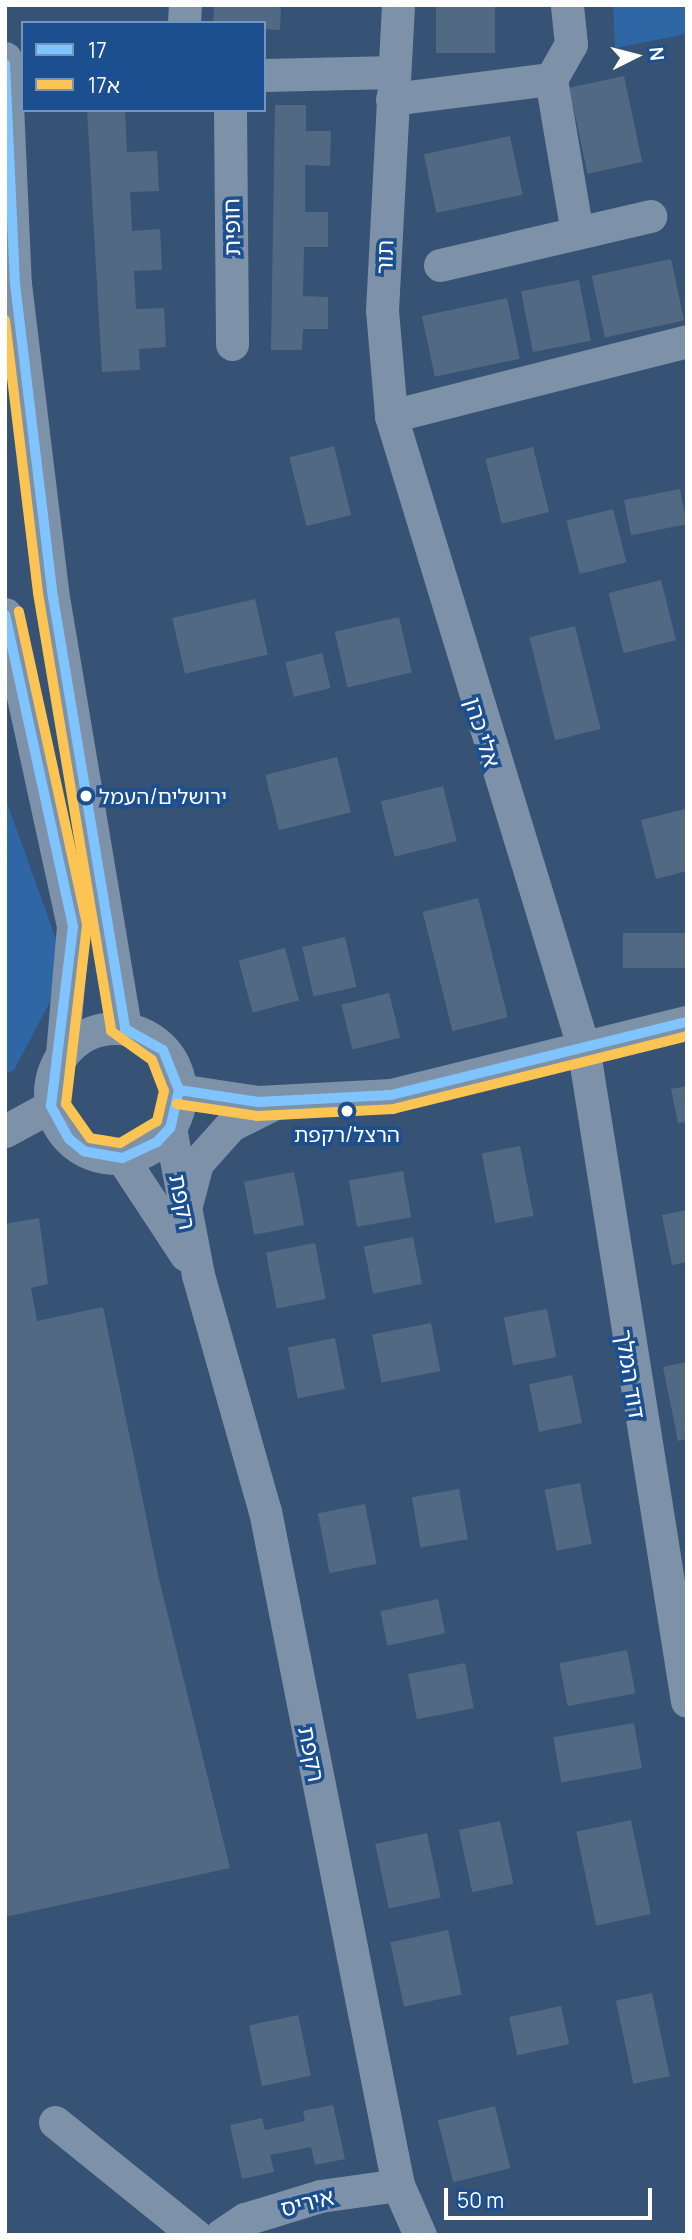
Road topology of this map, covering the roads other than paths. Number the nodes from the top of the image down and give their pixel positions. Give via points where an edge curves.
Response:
1 (398, 5) edge
2 (566, 5) edge
3 (5, 58) edge
4 (266, 75) edge
5 (551, 79) junction
6 (393, 85) junction
7 (230, 112) edge
8 (650, 216) dead end
9 (577, 233) junction
10 (440, 265) dead end
11 (687, 341) edge
12 (232, 344) dead end
13 (391, 415) junction
14 (5, 614) edge
15 (687, 1022) edge
16 (125, 1029) junction
17 (583, 1046) junction
18 (62, 1054) junction
19 (179, 1090) junction
20 (279, 1101) junction
21 (51, 1105) junction
22 (170, 1128) junction
23 (5, 1131) edge
24 (122, 1158) junction
25 (184, 1214) junction
26 (198, 1275) junction
27 (687, 1701) edge
28 (55, 2122) dead end
29 (398, 2185) junction
30 (195, 2235) edge
31 (221, 2235) edge
32 (419, 2235) edge

1 - 6 street, תור
2 - 5 street via 571,44
3 - 16 street via 15,284 52,591
4 - 6 street
5 - 6 street
5 - 9 street
6 - 13 street, תור via 382,310
7 - 12 street, חופית
8 - 9 street
9 - 10 street
11 - 13 street
13 - 17 street, אלי כהן
14 - 18 street via 73,926
15 - 17 street
16 - 18 street via 90,1033
16 - 19 street via 163,1050
17 - 20 street via 391,1095
17 - 27 street, דוד המלך
18 - 21 street via 54,1070
19 - 20 street
19 - 22 street
20 - 25 street via 231,1125 197,1163
21 - 23 street
21 - 24 street via 69,1139 94,1154
22 - 24 street via 141,1153
22 - 25 street, רקפת
24 - 26 street, רקפת
25 - 26 street, רקפת
26 - 29 street, רקפת via 265,1511
28 - 30 street
29 - 31 street, איריס via 320,2196 245,2220
29 - 32 street, רקפת

